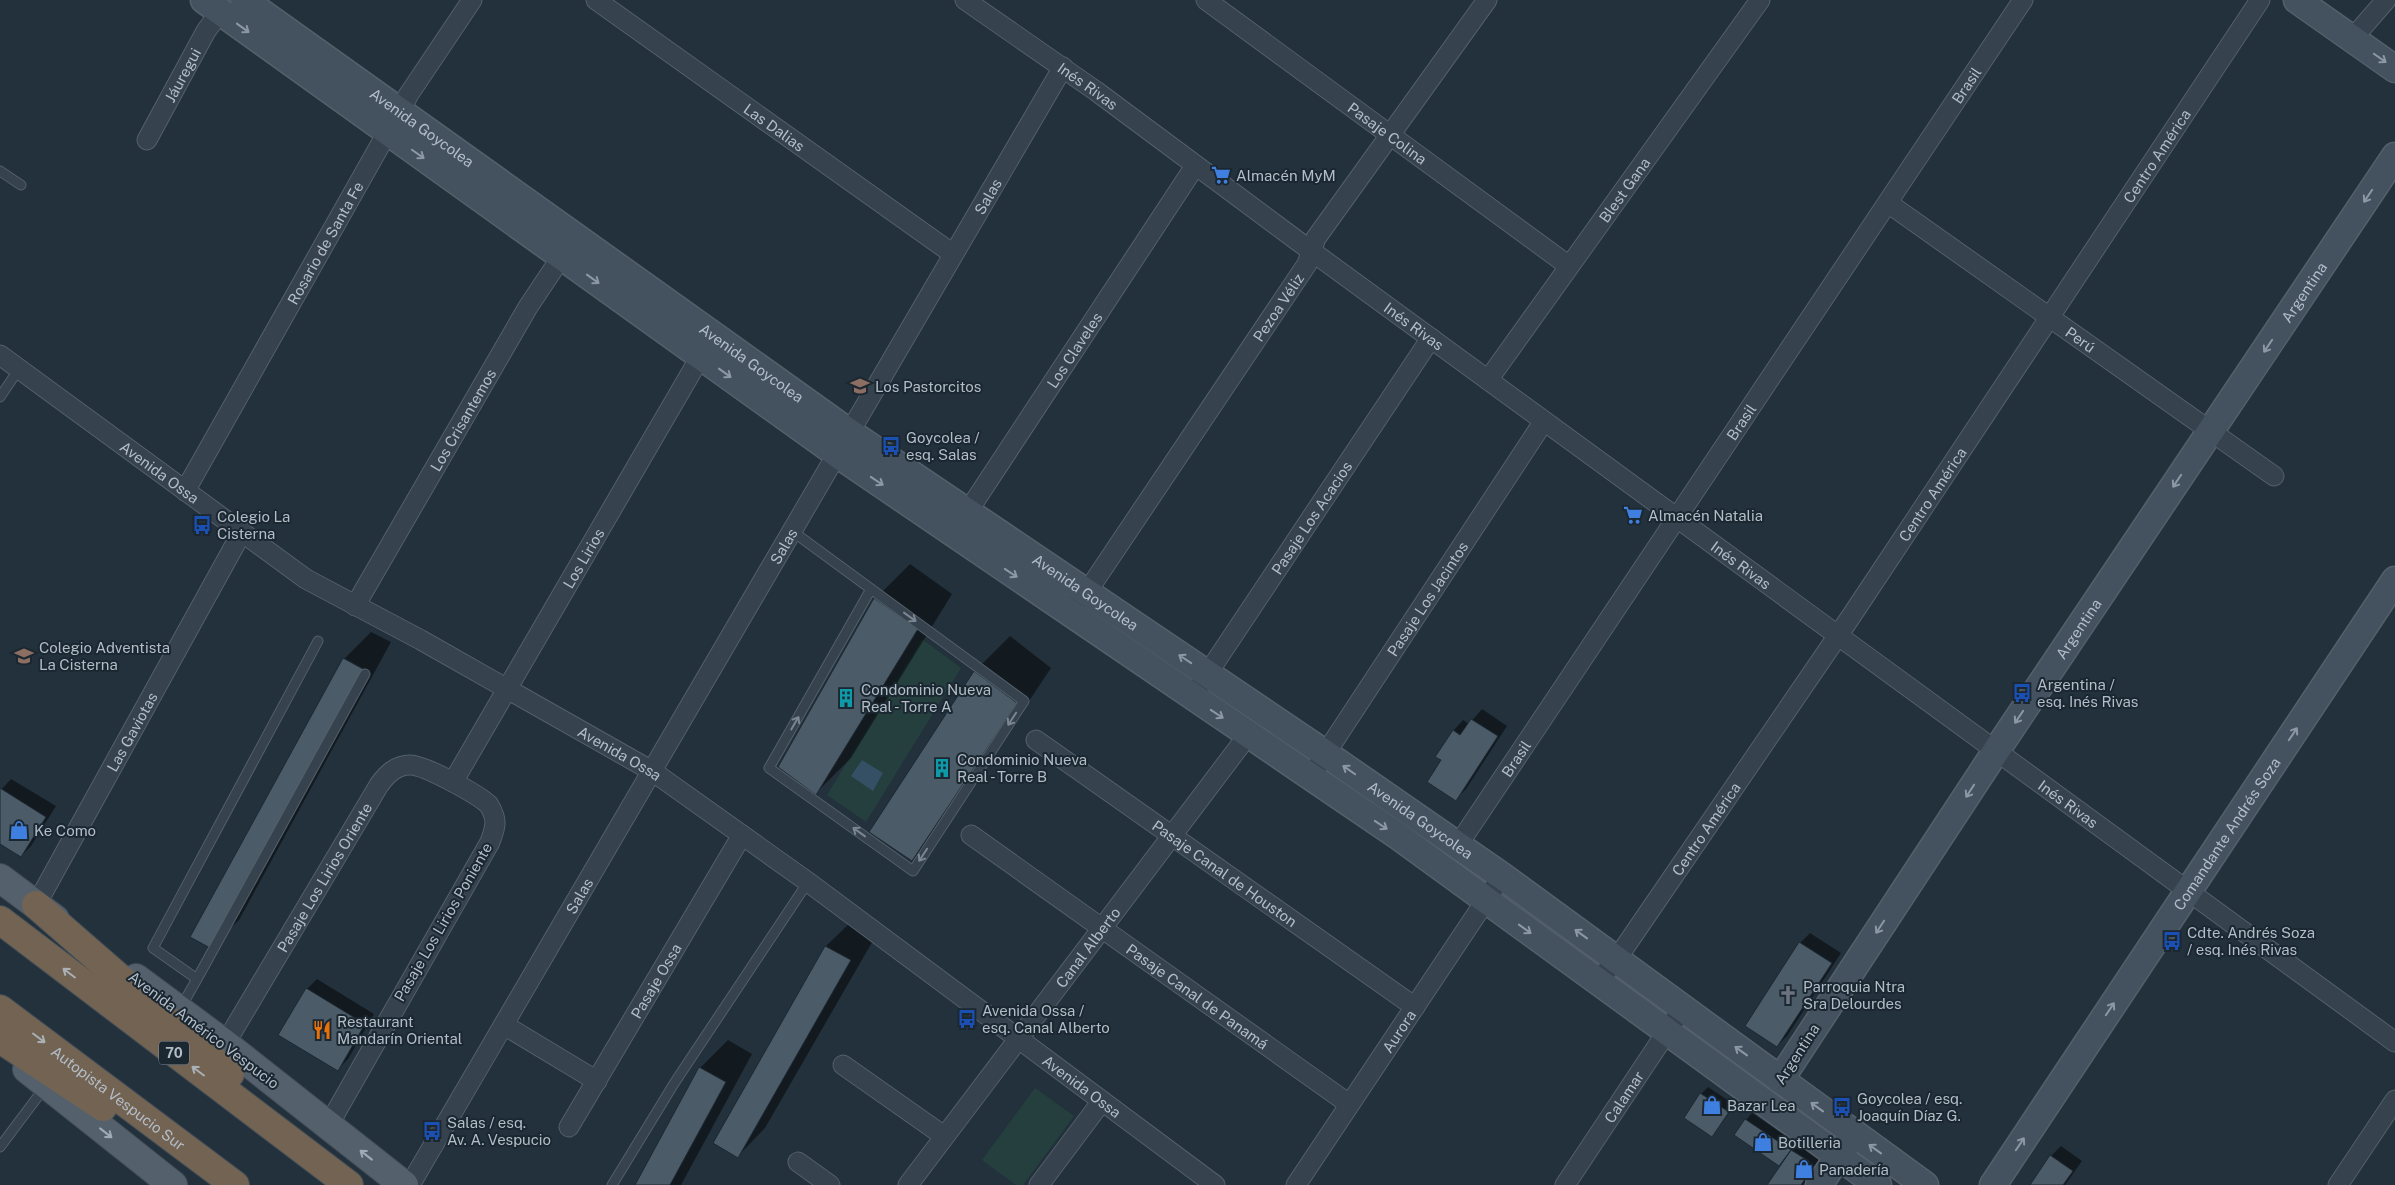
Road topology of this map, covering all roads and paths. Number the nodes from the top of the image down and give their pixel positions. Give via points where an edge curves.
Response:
1 (244, 0) edge
2 (472, 0) edge
3 (596, 0) edge
4 (965, 0) edge
5 (1206, 0) edge
6 (1487, 0) edge
7 (1760, 0) edge
8 (2023, 0) edge
9 (2260, 0) edge
10 (2296, 0) edge
11 (2386, 0) edge
12 (212, 6) edge
13 (2352, 39) junction
14 (1063, 67) junction
15 (2395, 69) edge
16 (394, 121) junction
17 (1390, 135) junction
18 (148, 140) dead end
19 (2395, 156) edge
20 (1195, 166) junction
21 (0, 172) edge
22 (21, 185) dead end
23 (1888, 203) junction
24 (569, 246) junction
25 (1311, 251) junction
26 (953, 254) junction
27 (1569, 266) junction
28 (2049, 318) junction
29 (1431, 338) junction
30 (706, 345) junction
31 (0, 356) edge
32 (19, 369) junction
33 (1488, 380) junction
34 (0, 397) edge
35 (1544, 421) junction
36 (2210, 431) junction
37 (849, 432) junction
38 (837, 454) junction
39 (2274, 476) dead end
40 (185, 491) junction
41 (968, 512) junction
42 (1678, 518) junction
43 (792, 531) junction
44 (242, 532) junction
45 (953, 534) junction
46 (2395, 580) edge
47 (871, 588) junction
48 (1087, 592) junction
49 (355, 606) junction
50 (1065, 610) junction
51 (1838, 635) junction
52 (318, 641) dead end
53 (365, 674) dead end
54 (1207, 674) junction
55 (507, 688) junction
56 (1192, 697) junction
57 (1248, 735) junction
58 (1036, 740) dead end
59 (1996, 750) junction
60 (1326, 754) junction
61 (652, 771) junction
62 (1310, 777) junction
63 (453, 782) junction
64 (742, 835) junction
65 (971, 835) dead end
66 (1172, 836) junction
67 (1458, 845) junction
68 (1502, 876) junction
69 (0, 878) edge
70 (808, 882) junction
71 (2189, 891) junction
72 (1485, 900) junction
73 (36, 905) junction
74 (0, 920) edge
75 (1102, 928) junction
76 (1616, 960) junction
77 (196, 978) junction
78 (1597, 982) junction
79 (1414, 1006) junction
80 (0, 1009) edge
81 (1682, 1009) junction
82 (179, 1010) junction
83 (504, 1025) junction
84 (1666, 1032) junction
85 (1019, 1037) junction
86 (0, 1039) edge
87 (2395, 1042) edge
88 (225, 1044) junction
89 (0, 1047) edge
90 (843, 1064) dead end
91 (1780, 1080) junction
92 (597, 1081) junction
93 (46, 1084) junction
94 (1102, 1100) junction
95 (2395, 1100) edge
96 (1765, 1103) junction
97 (1349, 1104) junction
98 (328, 1126) junction
99 (570, 1127) dead end
100 (1854, 1133) junction
101 (944, 1136) junction
102 (0, 1147) edge
103 (1838, 1156) junction
104 (798, 1162) dead end
105 (173, 1185) edge
106 (219, 1185) edge
107 (235, 1185) edge
108 (348, 1185) edge
109 (357, 1185) edge
110 (404, 1185) edge
111 (410, 1185) edge
112 (612, 1185) edge
113 (830, 1185) edge
114 (908, 1185) edge
115 (1039, 1185) edge
116 (1215, 1185) edge
117 (1296, 1185) edge
118 (1565, 1185) edge
119 (1819, 1185) edge
120 (1878, 1185) edge
121 (1925, 1185) edge
122 (1993, 1185) edge
123 (2338, 1185) edge

1 - 16 street, Avenida Goycolea
2 - 16 street, Rosario de Santa Fe
3 - 26 street, Las Dalias
4 - 14 street, Inés Rivas
5 - 17 street, Pasaje Colina
6 - 17 street, Pezoa Véliz
7 - 27 street, Blest Gana
8 - 23 street, Brasil
9 - 28 street, Centro América
10 - 13 street
11 - 13 street
12 -> 16 street, Avenida Goycolea
12 - 18 street, Jáuregui via 206,31
13 -> 15 street
14 - 20 street, Inés Rivas
14 - 26 street, Salas
16 - 24 street, Avenida Goycolea
16 - 40 street, Rosario de Santa Fe
17 - 25 street, Pezoa Véliz via 1316,238
17 - 27 street, Pasaje Colina
19 -> 36 street, Argentina
20 - 25 street, Inés Rivas
20 - 41 street, Los Claveles
21 - 22 lane
23 - 28 street, Perú
23 - 42 street, Brasil
24 - 30 street, Avenida Goycolea
24 - 49 street, Los Crisantemos via 528,307
25 - 29 street, Inés Rivas
25 - 48 street, Pezoa Véliz via 1307,264
26 - 37 street, Salas
27 - 33 street, Blest Gana
28 - 36 street, Perú
28 - 51 street, Centro América
29 - 33 street, Inés Rivas
29 - 54 street, Pasaje Los Acacios
30 - 37 street, Avenida Goycolea
30 -> 38 street, Avenida Goycolea
30 - 55 street, Los Lirios
31 - 32 street, Avenida Ossa
32 - 34 lane
32 - 40 street, Avenida Ossa
33 - 35 street, Inés Rivas
35 - 42 street, Inés Rivas
35 - 60 street, Pasaje Los Jacintos
36 - 39 street, Perú
36 -> 59 street, Argentina
37 - 38 street, Salas
37 - 41 street, Avenida Goycolea
38 - 43 street, Salas
38 -> 45 street, Avenida Goycolea
40 - 44 street, Avenida Ossa
41 - 45 street, Los Claveles
41 - 48 street, Avenida Goycolea
42 - 51 street, Inés Rivas
42 - 67 street, Brasil
43 - 47 lane
43 - 61 street, Salas
44 - 49 street, Avenida Ossa via 306,579
44 - 73 street, Las Gaviotas
45 -> 50 street, Avenida Goycolea
71 -> 46 street, Comandante Andrés Soza
47 -> 47 lane via 1024,701 913,871 769,768
48 - 50 street, Pezoa Véliz
54 -> 48 street, Avenida Goycolea
49 - 55 street, Avenida Ossa
50 - 56 street, Avenida Goycolea
51 - 59 street, Inés Rivas
51 - 76 street, Centro América
52 - 77 lane via 153,948
53 - 77 lane
54 - 56 street, Pasaje Los Acacios
54 - 60 street, Avenida Goycolea
55 - 61 street, Avenida Ossa
55 - 63 street, Los Lirios
56 -> 57 street, Avenida Goycolea
57 - 62 street, Avenida Goycolea
57 - 66 street, Canal Alberto
58 - 66 street, Pasaje Canal de Houston
59 - 71 street, Inés Rivas
59 -> 91 street, Argentina
60 - 62 street, Pasaje Los Jacintos
67 -> 60 street, Avenida Goycolea
61 - 64 street, Avenida Ossa
61 - 83 street, Salas
62 -> 72 street, Avenida Goycolea
63 - 88 street, Pasaje Los Lirios Oriente via 411,765 399,766 388,773
63 - 98 street, Pasaje Los Lirios Poniente via 489,805 495,824 493,833
64 - 70 street, Avenida Ossa
64 - 92 street, Pasaje Ossa
65 - 75 street, Pasaje Canal de Panamá
66 - 75 street, Canal Alberto
66 - 79 street, Pasaje Canal de Houston
67 - 68 street, Avenida Goycolea
68 - 72 street, Aurora
76 -> 68 street, Avenida Goycolea
69 - 73 main road, Avenida Américo Vespucio
70 - 85 street, Avenida Ossa
70 - 112 lane via 675,1082
71 - 87 street, Inés Rivas
122 -> 71 street, Comandante Andrés Soza
72 -> 78 street, Avenida Goycolea
72 - 79 street, Aurora
73 - 82 main road, Avenida Américo Vespucio
73 - 109 highway
108 -> 74 highway, 70
75 - 85 street, Canal Alberto
75 - 97 street, Pasaje Canal de Panamá
76 - 78 street, Centro América
76 - 81 street, Avenida Goycolea
77 - 82 lane
78 - 84 street, Avenida Goycolea
79 - 97 street, Aurora
80 -> 107 highway, Autopista Vespucio Sur
81 - 84 street, Calamar
91 -> 81 street, Avenida Goycolea
82 - 88 main road, Avenida Américo Vespucio
83 - 92 street
83 - 111 street, Salas
84 - 96 street, Avenida Goycolea
84 - 118 street, Calamar
85 - 94 street, Avenida Ossa
85 - 101 street, Canal Alberto
86 - 106 highway
88 - 98 main road, Avenida Américo Vespucio
89 - 93 main road
90 - 101 street
91 - 96 street, Argentina
100 -> 91 street, Avenida Goycolea
92 - 99 street, Pasaje Ossa
93 - 102 lane
93 -> 105 main road
94 - 115 street
94 - 116 street, Avenida Ossa
95 - 123 street
96 - 103 street, Avenida Goycolea
97 - 117 street, Aurora
110 -> 98 main road, Avenida Américo Vespucio
100 - 103 street
121 -> 100 street, Avenida Goycolea
101 - 114 street, Canal Alberto
103 - 119 street
103 - 120 street, Avenida Goycolea
104 - 113 street

